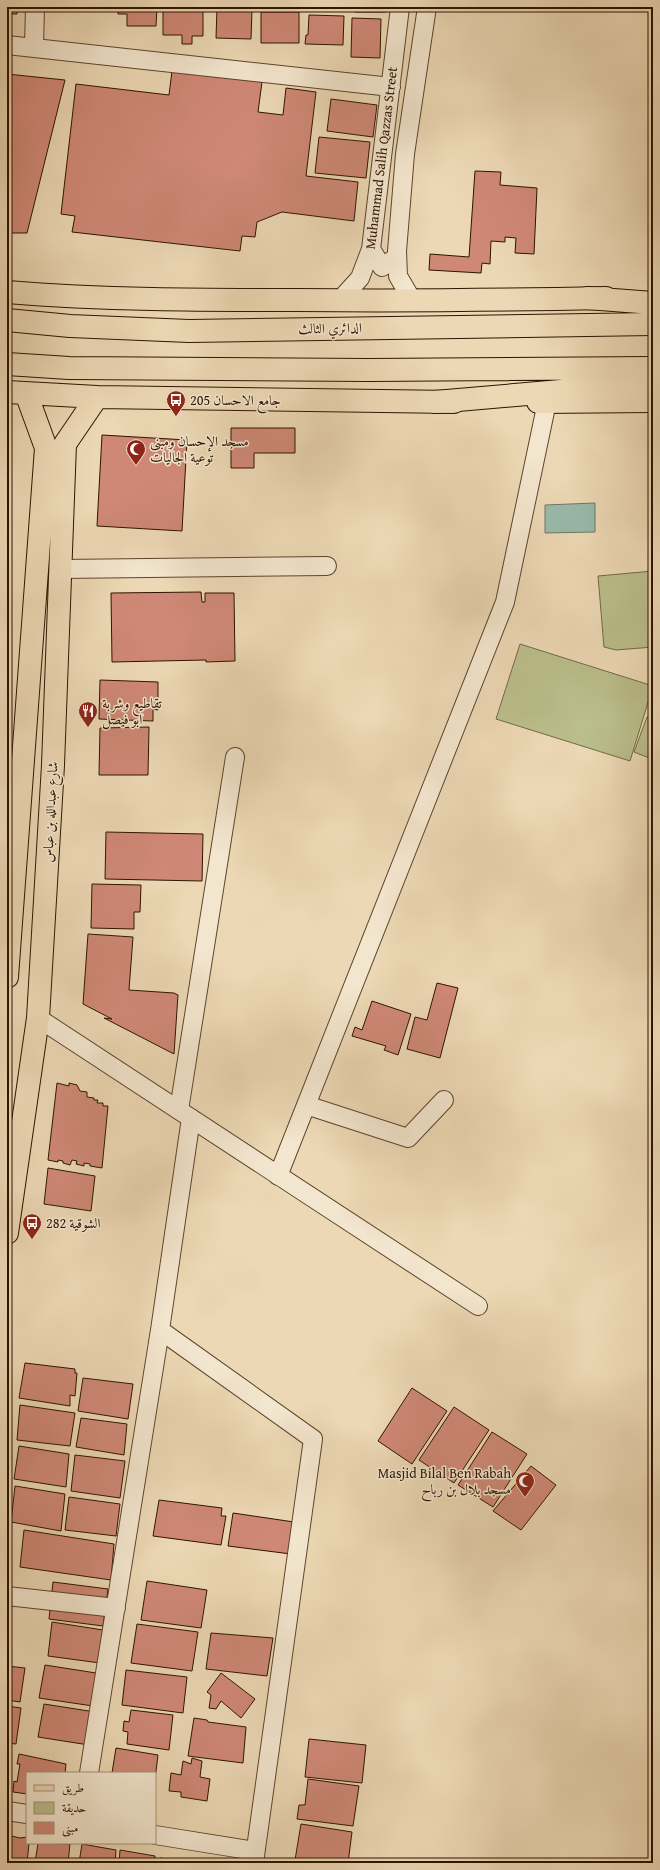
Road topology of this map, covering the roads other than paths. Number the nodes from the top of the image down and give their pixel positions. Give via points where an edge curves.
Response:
1 (35, 7) edge
2 (400, 7) edge
3 (427, 7) edge
4 (7, 45) edge
5 (34, 47) junction
6 (391, 87) junction
7 (371, 249) junction
8 (397, 257) junction
9 (7, 292) edge
10 (653, 297) edge
11 (587, 298) junction
12 (340, 300) junction
13 (412, 300) junction
14 (653, 303) edge
15 (7, 320) edge
16 (653, 324) edge
17 (7, 364) edge
18 (653, 368) edge
19 (653, 383) edge
20 (16, 393) edge
21 (97, 398) junction
22 (653, 401) edge
23 (435, 402) junction
24 (547, 402) junction
25 (327, 566) dead end
26 (61, 569) junction
27 (235, 758) dead end
28 (7, 977) edge
29 (38, 1018) junction
30 (444, 1100) dead end
31 (306, 1105) junction
32 (185, 1114) junction
33 (278, 1176) junction
34 (7, 1233) edge
35 (478, 1306) dead end
36 (160, 1330) junction
37 (7, 1596) edge
38 (116, 1608) junction
39 (89, 1772) edge
40 (7, 1811) edge
41 (26, 1814) edge
42 (156, 1835) edge
43 (255, 1857) edge

1 - 5 street
2 - 6 street, Muhammad Salih Qazzas Street
3 - 8 street, Muhammad Salih Qazzas Street via 405,154
4 - 5 street
5 - 6 street
6 - 7 street, Muhammad Salih Qazzas Street
7 - 8 street via 382,267
7 - 12 street, Muhammad Salih Qazzas Street via 360,278
8 - 13 street, Muhammad Salih Qazzas Street via 398,276
9 - 12 main road via 179,300
10 - 11 main road
11 - 13 main road
11 - 14 main road
12 - 13 main road
15 - 16 main road, الدائري الثالث via 70,326 189,331
17 - 18 main road via 69,368 361,370
19 - 23 main road
20 - 21 main road
20 - 28 main road via 46,448
21 - 23 main road
21 - 26 main road, شارع عبدالله بن عباس via 65,444
22 - 24 main road
23 - 24 main road
24 - 31 street via 506,602
25 - 26 street
26 - 29 main road, شارع عبدالله بن عباس via 53,765
27 - 32 street
29 - 32 street
29 - 34 main road, شارع عبدالله بن عباس
30 - 31 street via 408,1138
31 - 33 street
32 - 33 street
32 - 36 street
33 - 35 street
36 - 38 street
36 - 43 street via 313,1439
37 - 38 street
38 - 39 street
40 - 41 street
42 - 43 street

